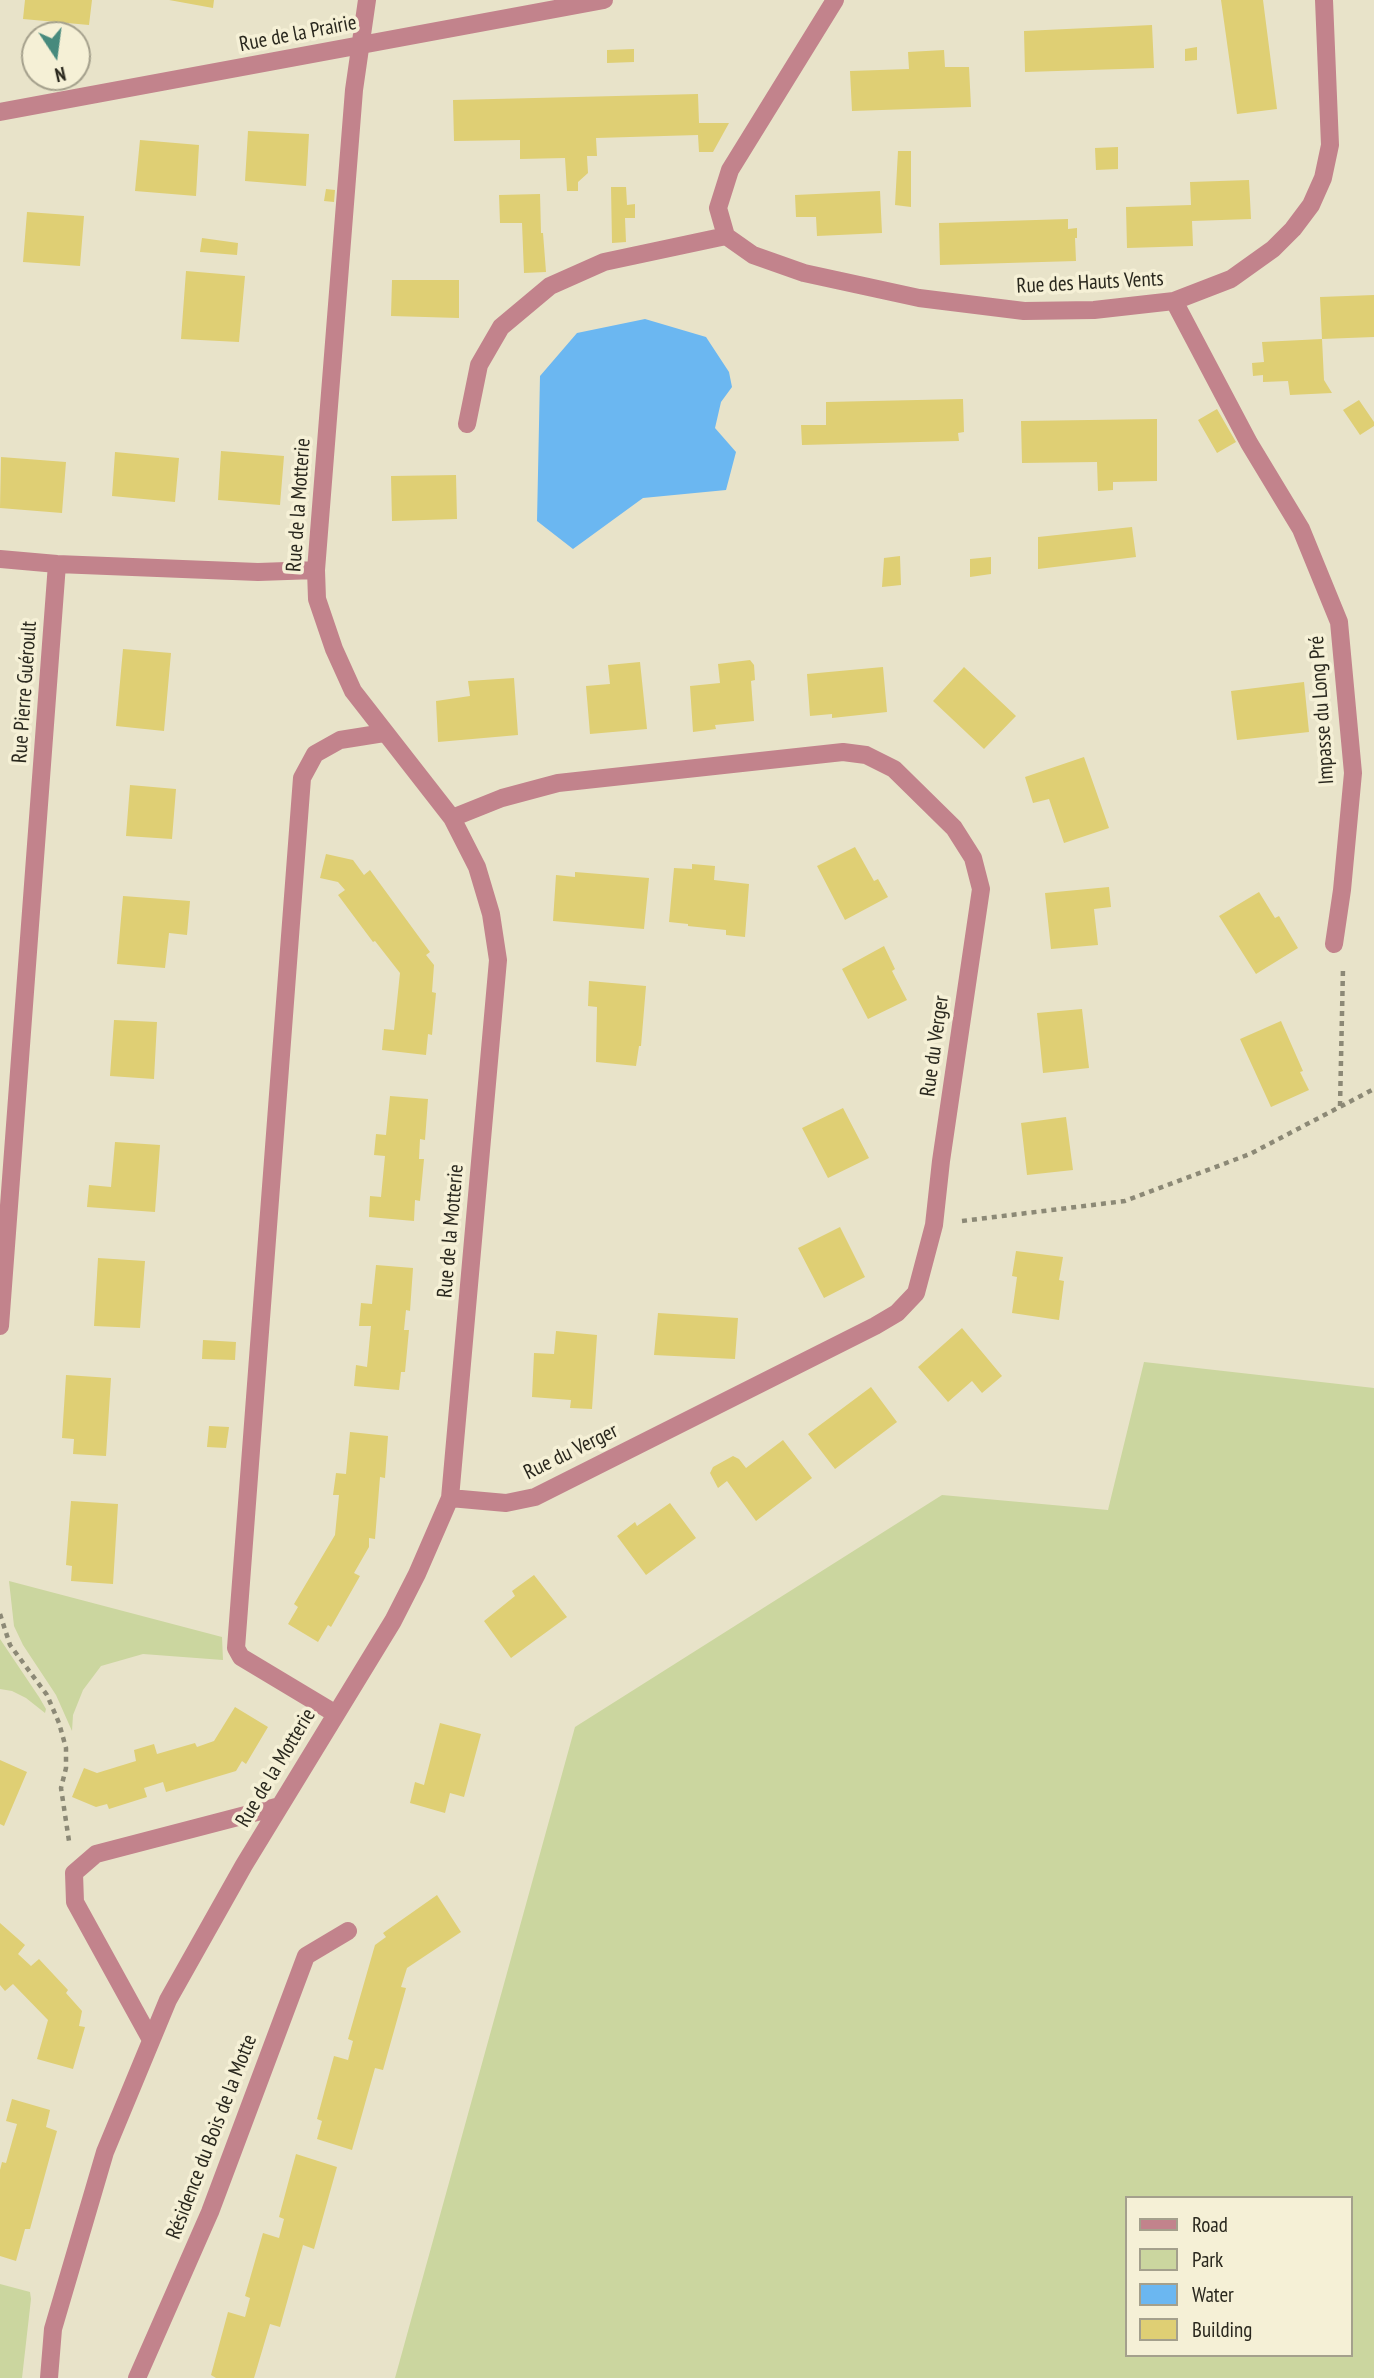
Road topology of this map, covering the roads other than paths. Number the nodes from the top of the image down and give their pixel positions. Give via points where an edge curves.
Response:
1 (367, 0) edge
2 (604, 0) edge
3 (835, 0) edge
4 (1324, 0) edge
5 (359, 45) junction
6 (0, 112) edge
7 (726, 236) junction
8 (1174, 301) junction
9 (467, 424) dead end
10 (0, 559) edge
11 (57, 564) junction
12 (316, 570) junction
13 (384, 733) junction
14 (452, 818) junction
15 (1334, 944) road end
16 (0, 1326) edge
17 (450, 1498) junction
18 (336, 1714) junction
19 (280, 1806) junction
20 (348, 1931) dead end
21 (151, 2040) junction
22 (49, 2378) edge
23 (137, 2378) edge

1 - 5 street, Rue de la Motterie
2 - 5 street, Rue de la Prairie
3 - 7 street via 730,170 718,208
4 - 8 street, Rue des Hauts Vents via 1330,145 1311,205 1293,229 1253,264 1231,279
5 - 6 street, Rue de la Prairie
5 - 12 street, Rue de la Motterie
7 - 8 street, Rue des Hauts Vents via 753,255 804,273 972,306 1094,310
7 - 9 street via 604,262 550,286 501,327 479,365
8 - 15 street, Impasse du Long Pré via 1249,443 1301,529 1339,622 1353,773
10 - 11 street
11 - 12 street
11 - 16 street, Rue Pierre Guéroult
12 - 13 street, Rue de la Motterie via 317,598 334,649 353,691
13 - 14 street, Rue de la Motterie
13 - 18 street via 340,740 315,754 302,778 236,1648 241,1657
14 - 17 street, Rue de la Motterie via 477,867 498,960
14 - 17 street, Rue du Verger via 524,791 572,781 843,752 866,755 894,769 954,828 973,858 981,889 934,1225 916,1293 897,1313 875,1326 535,1497 506,1503
17 - 18 street, Rue de la Motterie via 393,1621
18 - 19 street, Rue de la Motterie
19 - 21 street, Rue de la Motterie via 167,2000
19 - 21 street via 96,1854 74,1873 75,1902
20 - 23 street, Résidence du Bois de la Motte via 306,1956 210,2212
21 - 22 street, Rue de la Motterie via 105,2152 53,2329

